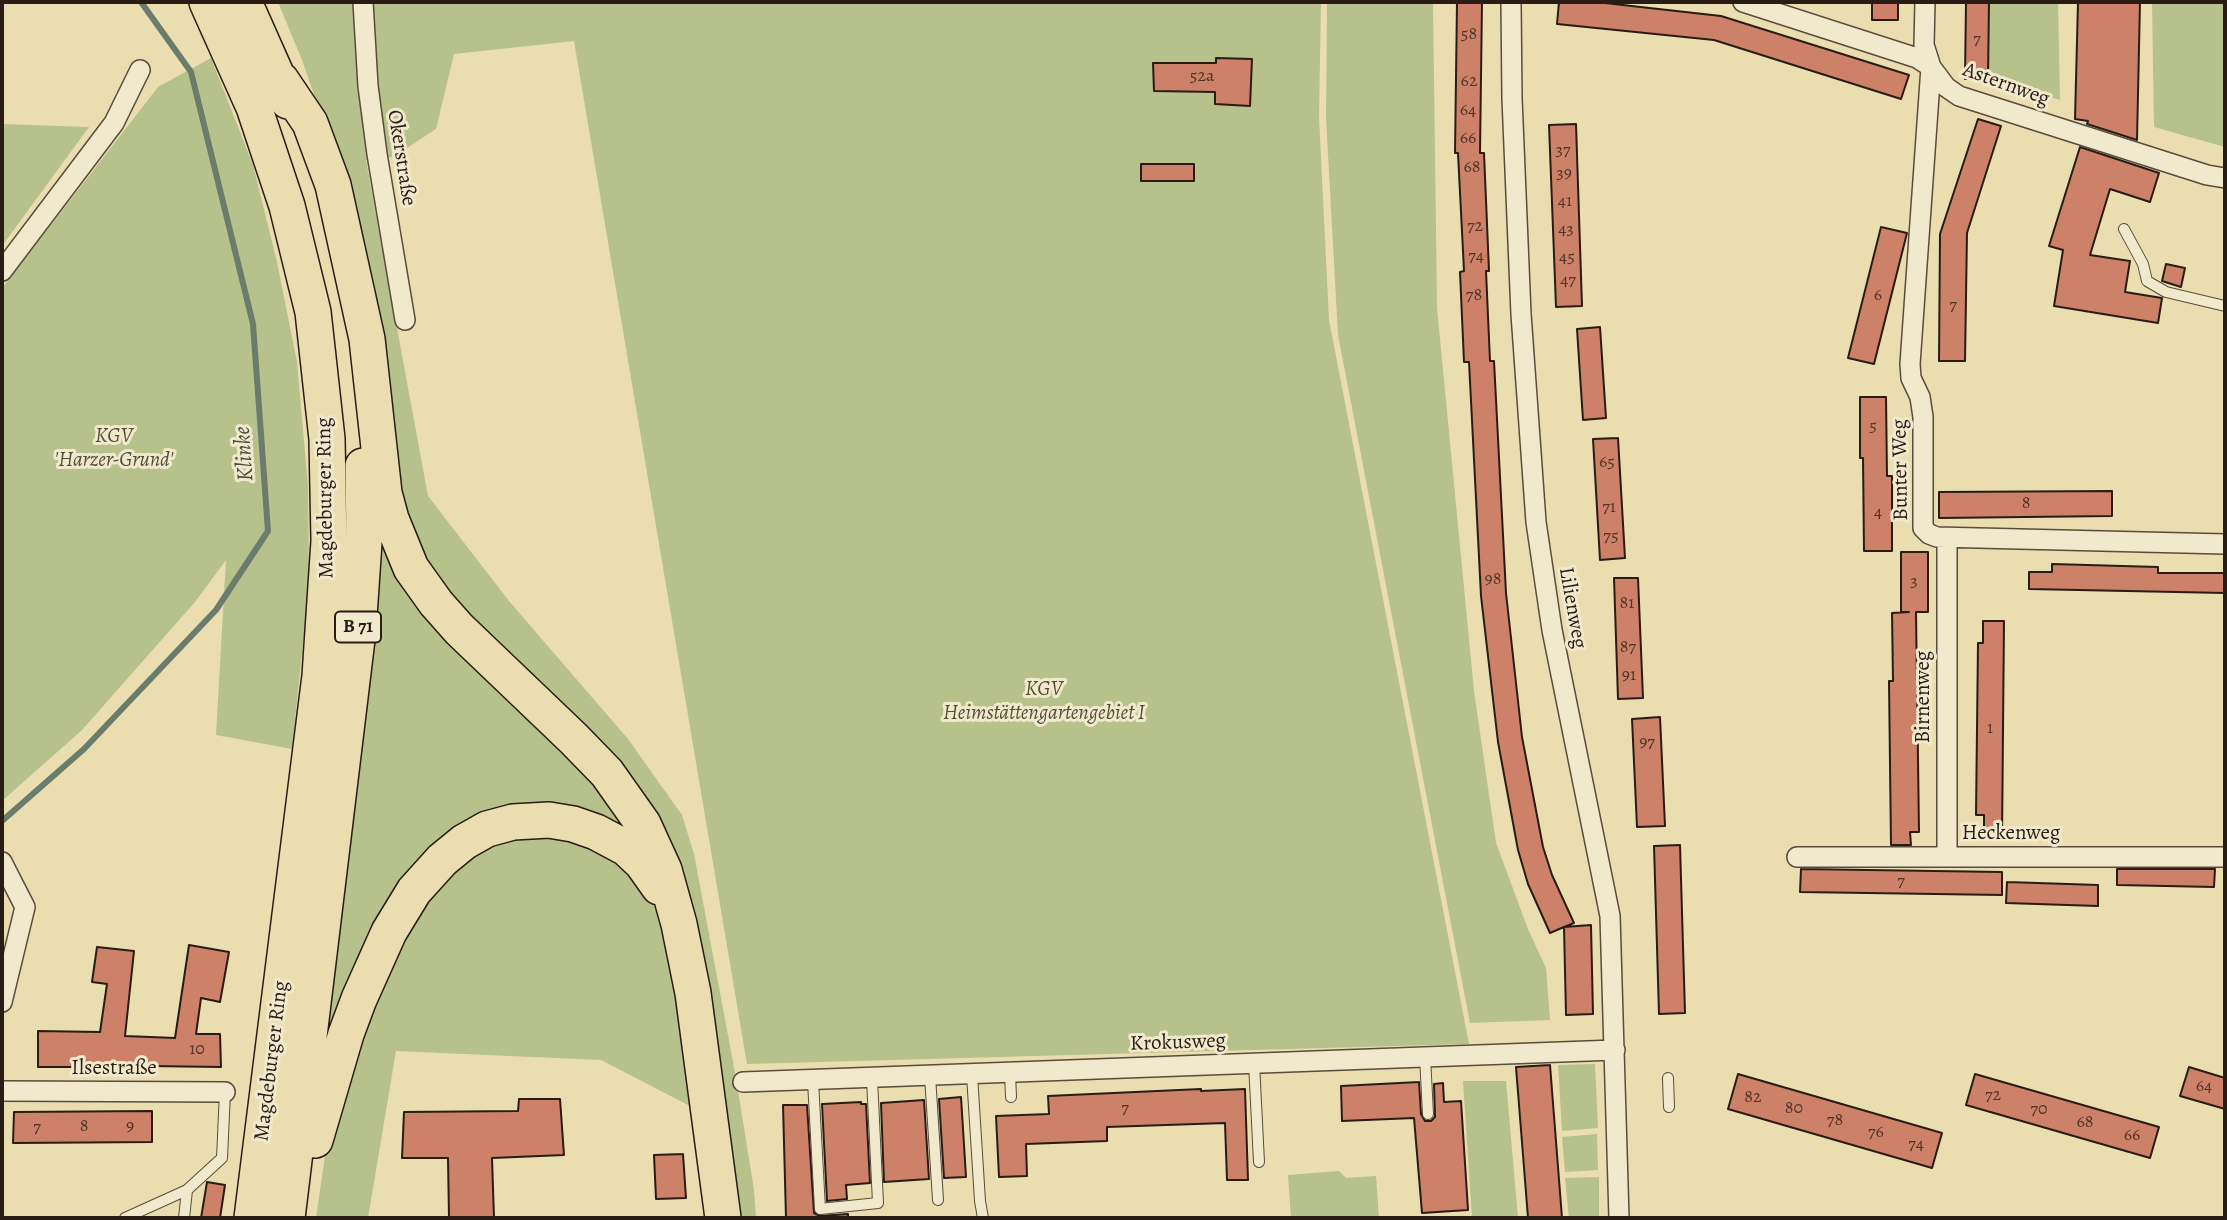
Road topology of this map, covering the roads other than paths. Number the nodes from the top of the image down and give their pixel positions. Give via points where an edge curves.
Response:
1 (207, 2) edge
2 (244, 2) edge
3 (363, 2) edge
4 (1511, 2) edge
5 (1743, 2) edge
6 (1925, 2) edge
7 (1931, 67) junction
8 (140, 70) dead end
9 (281, 80) junction
10 (2225, 178) edge
11 (2124, 229) dead end
12 (2, 271) edge
13 (2225, 306) edge
14 (405, 320) dead end
15 (1947, 538) junction
16 (2225, 544) edge
17 (1797, 857) dead end
18 (1947, 857) junction
19 (2225, 857) edge
20 (2, 862) edge
21 (679, 924) junction
22 (2, 1002) edge
23 (1615, 1049) junction
24 (1425, 1057) junction
25 (1254, 1063) junction
26 (1010, 1073) junction
27 (972, 1075) junction
28 (930, 1076) junction
29 (872, 1079) junction
30 (1668, 1079) dead end
31 (813, 1081) junction
32 (743, 1082) dead end
33 (2, 1091) edge
34 (225, 1092) joint
35 (1011, 1097) dead end
36 (1669, 1107) dead end
37 (1428, 1114) dead end
38 (1259, 1162) dead end
39 (292, 1180) junction
40 (187, 1190) junction
41 (938, 1200) dead end
42 (125, 1218) edge
43 (184, 1218) edge
44 (252, 1218) edge
45 (287, 1218) edge
46 (723, 1218) edge
47 (983, 1218) edge
48 (1619, 1218) edge

1 - 44 highway, Magdeburger Ring / B 71 via 254,107 288,206 313,312 327,439 329,541 320,676
2 - 9 highway, Magdeburger Ring / B 71
3 - 14 street, Okerstraße via 368,86
4 - 23 street, Lilienweg via 1520,301 1536,522 1552,630 1610,916
5 - 7 street, Asternweg via 1902,52
6 - 7 street via 1924,45
7 - 10 street, Asternweg via 1959,96
7 - 15 street, Bunter Weg via 1910,364 1922,409 1921,525 1929,534
8 - 12 street via 114,123
9 - 21 highway via 310,123 343,222 367,339 384,493 400,544 418,578 447,616 574,738 625,796 658,855
9 - 39 highway, Magdeburger Ring / B 71 via 319,191 338,265 358,390 365,491 354,665
11 - 13 lane via 2147,281 2166,292
15 - 16 street
15 - 18 street, Birnenweg
17 - 18 street, Heckenweg
18 - 19 street, Heckenweg
20 - 22 street via 25,907
21 - 39 highway via 642,863 617,841 596,832 560,822 524,820 487,829 464,842 423,880 389,932 346,1034 312,1154
21 - 46 highway via 693,993
23 - 24 street, Krokusweg
23 - 48 street, Lilienweg
24 - 25 street, Krokusweg
24 - 37 lane
25 - 26 street, Krokusweg
25 - 38 lane
26 - 27 street, Krokusweg
26 - 35 lane
27 - 28 street, Krokusweg
27 - 47 lane
28 - 29 street, Krokusweg
28 - 41 lane
29 - 31 street, Krokusweg
29 - 31 lane via 878,1203 820,1209
30 - 36 lane
31 - 32 street, Krokusweg
33 - 34 street, Ilsestraße
34 - 40 lane via 222,1158
39 - 45 highway, Magdeburger Ring / B 71
40 - 42 lane
40 - 43 lane

